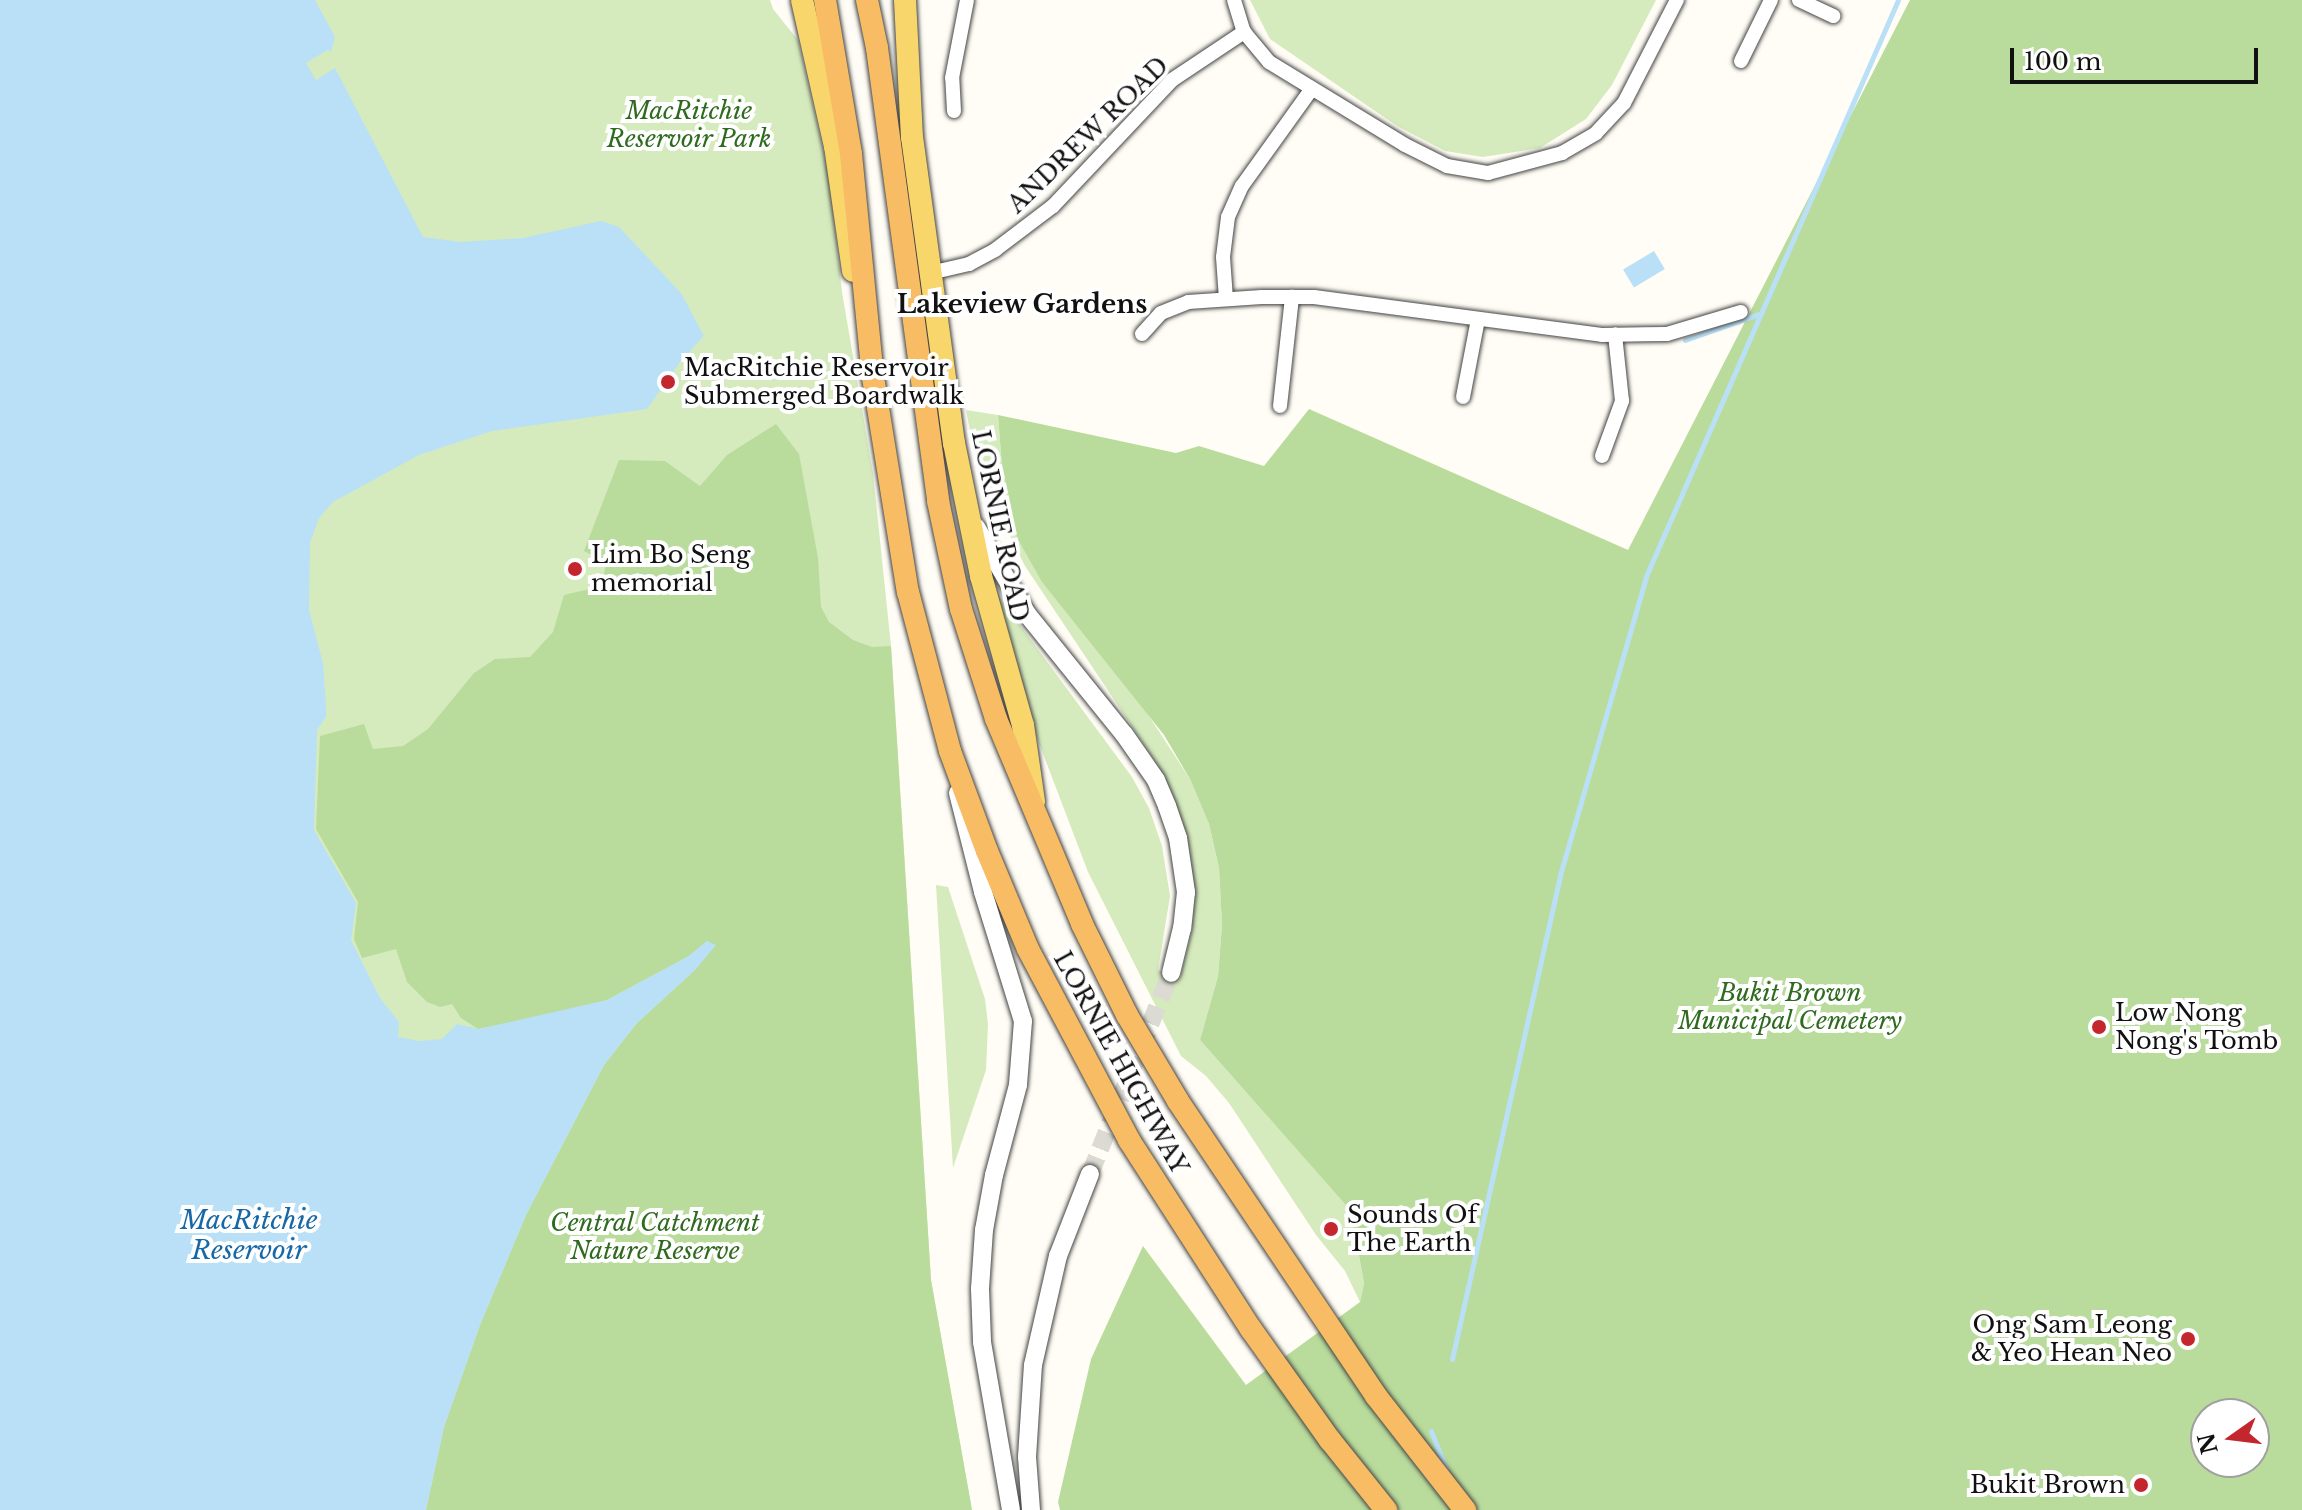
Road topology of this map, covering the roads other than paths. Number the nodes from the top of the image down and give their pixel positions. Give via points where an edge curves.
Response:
1 (802, 0) edge
2 (825, 0) edge
3 (867, 0) edge
4 (905, 0) edge
5 (967, 0) edge
6 (1234, 0) edge
7 (1677, 0) edge
8 (1771, 0) edge
9 (1799, 0) edge
10 (1834, 16) dead end
11 (1244, 32) junction
12 (1741, 61) dead end
13 (1311, 90) junction
14 (954, 111) dead end
15 (930, 273) junction
16 (1292, 297) junction
17 (1226, 299) junction
18 (1741, 312) dead end
19 (1478, 319) junction
20 (1142, 334) dead end
21 (1615, 334) junction
22 (873, 377) junction
23 (1463, 397) dead end
24 (1280, 406) dead end
25 (1602, 456) dead end
26 (967, 510) junction
27 (950, 751) junction
28 (1037, 822) junction
29 (1171, 973) tunnel mouth
30 (1090, 1174) tunnel mouth
31 (1011, 1510) edge
32 (1031, 1510) edge
33 (1386, 1510) edge
34 (1465, 1510) edge

1 - 22 main road via 835,146 866,367
2 - 22 highway via 849,133
3 - 28 highway, LORNIE HIGHWAY via 933,471 961,609 996,719
4 - 15 main road, LORNIE ROAD via 912,137
5 - 14 street via 952,78
6 - 11 street
7 - 13 street via 1615,113 1596,133 1562,153 1523,165 1488,173 1447,166
8 - 12 street
9 - 10 street
11 - 13 street via 1269,62
11 - 15 street, ANDREW ROAD via 1172,80 1053,206 995,250 969,264
13 - 17 street via 1242,186 1228,217 1223,257
15 - 26 main road, LORNIE ROAD
16 - 17 street
16 - 19 street
16 - 24 street
17 - 20 street via 1188,302 1161,313
18 - 21 street via 1667,334
19 - 21 street
19 - 23 street
21 - 25 street via 1622,401
22 - 27 highway, LORNIE HIGHWAY via 908,592
26 - 28 main road, LORNIE ROAD via 1023,725
26 - 29 street via 1027,614 1156,780 1178,838 1186,892
27 - 31 street via 963,820 1023,1021 1018,1085 984,1230 980,1289 982,1342
27 - 33 highway, LORNIE HIGHWAY via 1028,949 1129,1140 1251,1329
28 - 34 highway, LORNIE HIGHWAY via 1127,1015 1178,1101 1376,1396
30 - 32 street via 1058,1256 1033,1365 1027,1457

